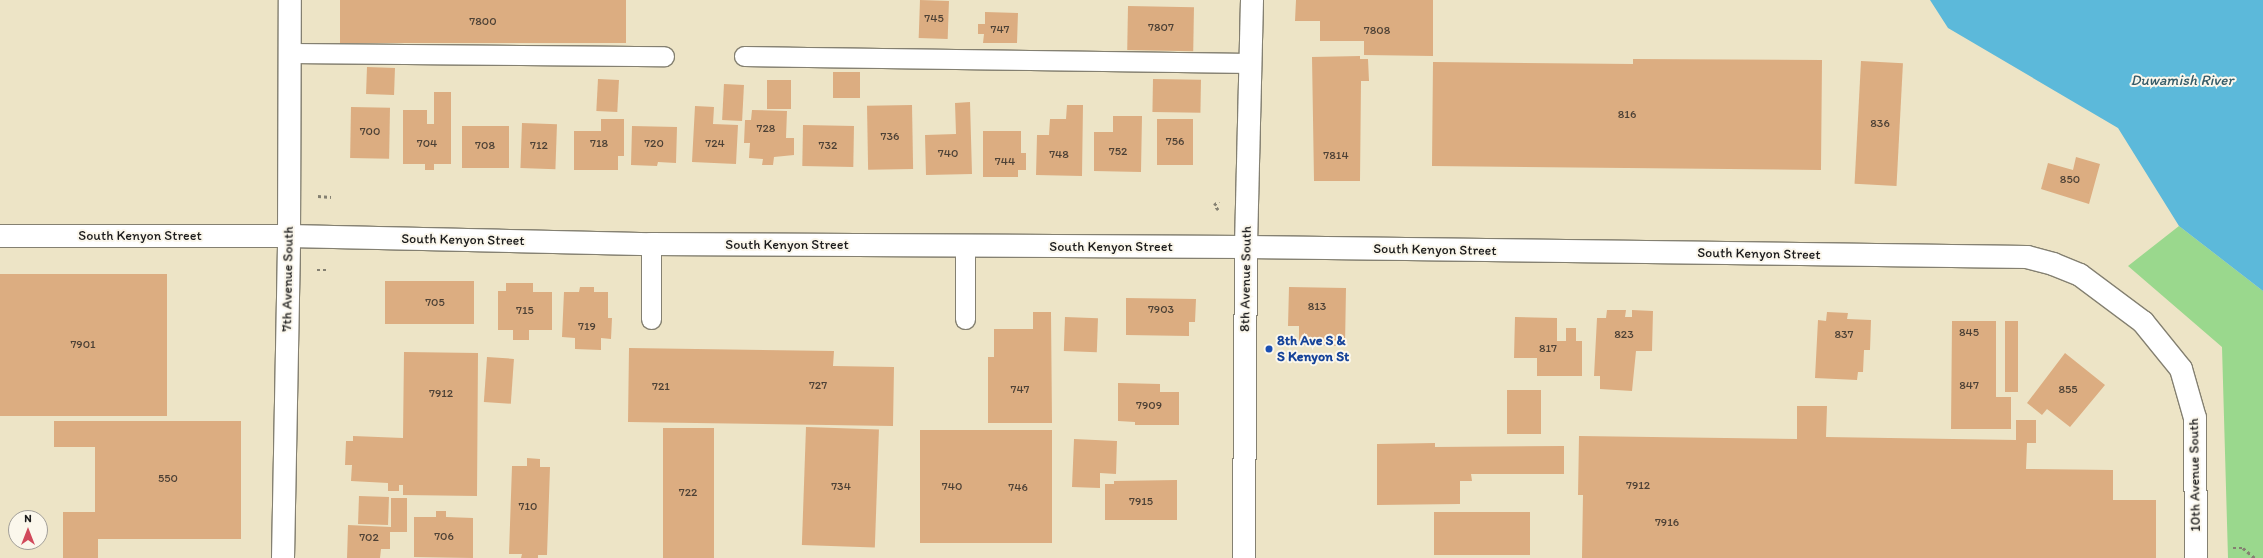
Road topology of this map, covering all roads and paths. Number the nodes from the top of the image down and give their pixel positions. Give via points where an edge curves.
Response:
1 (290, 0) edge
2 (1252, 0) edge
3 (290, 53) junction
4 (664, 56) dead end
5 (744, 56) dead end
6 (1251, 63) junction
7 (314, 196) dead end
8 (331, 196) dead end
9 (1214, 205) dead end
10 (1219, 211) dead end
11 (0, 236) edge
12 (289, 236) junction
13 (651, 244) junction
14 (965, 246) junction
15 (1246, 247) junction
16 (310, 270) dead end
17 (328, 270) dead end
18 (651, 319) dead end
19 (965, 319) dead end
20 (2181, 370) joint
21 (2233, 548) dead end
22 (283, 558) edge
23 (1244, 558) edge
24 (2196, 558) edge
25 (2255, 558) edge

1 - 3 street, 7th Avenue South
2 - 6 street, 8th Avenue South
3 - 4 lane
3 - 12 street, 7th Avenue South
5 - 6 lane
6 - 15 street, 8th Avenue South
7 - 8 path
9 - 10 path
11 - 12 street, South Kenyon Street
12 - 13 street, South Kenyon Street
12 - 22 street, 7th Avenue South
13 - 14 street, South Kenyon Street
13 - 18 lane
14 - 15 street, South Kenyon Street
14 - 19 lane
15 - 20 street, South Kenyon Street via 2027,257 2080,275 2110,296 2143,322
15 - 23 street, 8th Avenue South
16 - 17 path
20 - 24 street, 10th Avenue South via 2195,418
21 - 25 path via 2243,548

